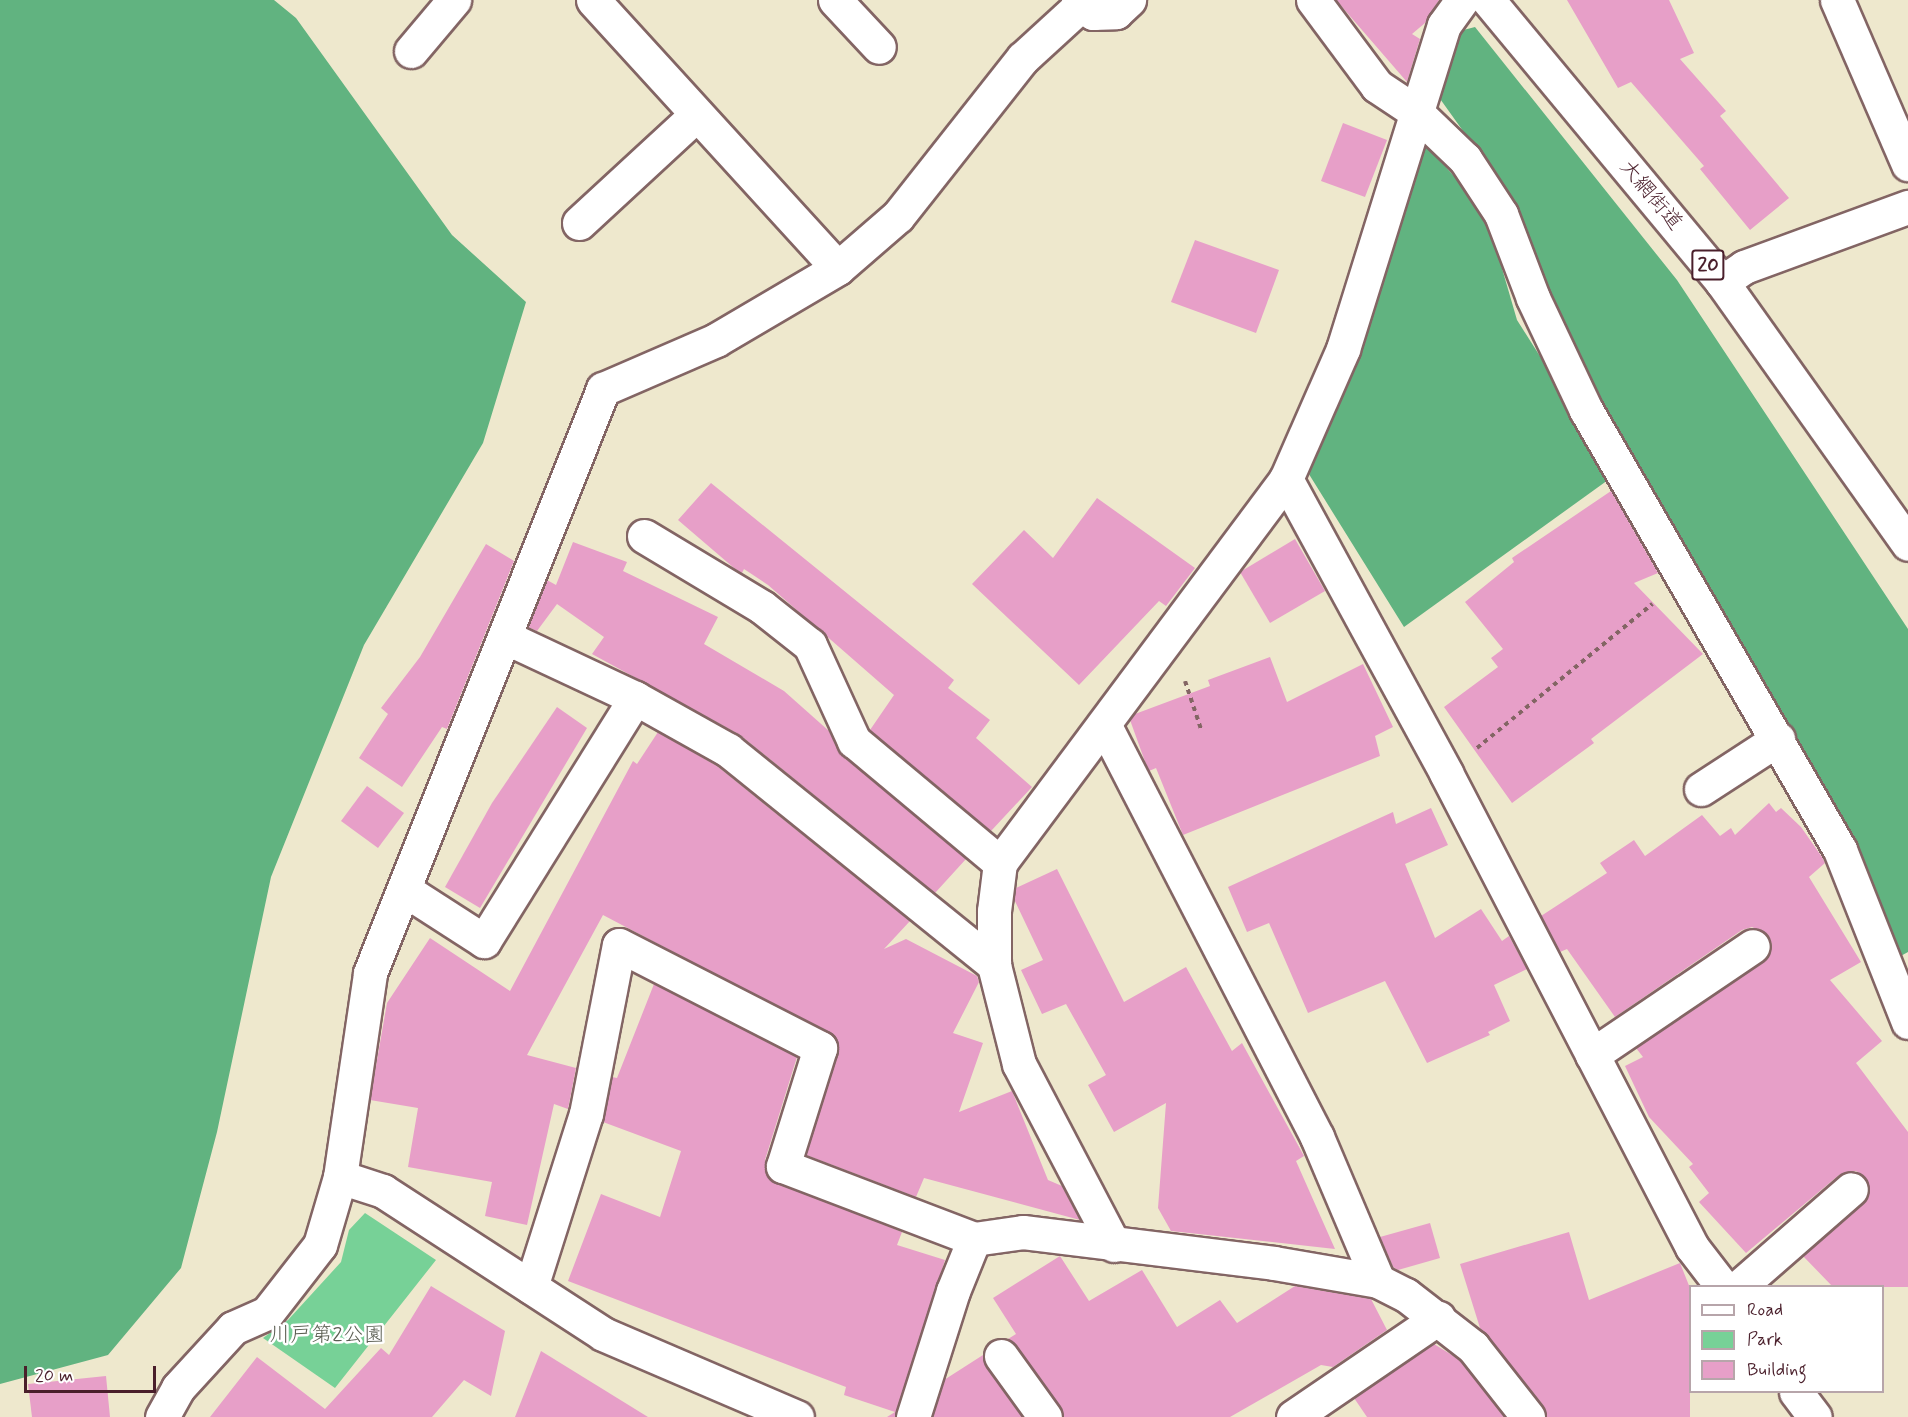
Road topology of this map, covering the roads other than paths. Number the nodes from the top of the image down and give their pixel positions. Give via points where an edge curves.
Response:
1 (454, 0) edge
2 (593, 0) edge
3 (836, 0) edge
4 (1129, 0) edge
5 (1313, 0) edge
6 (1462, 0) edge
7 (1488, 0) edge
8 (1837, 0) edge
9 (1080, 2) edge
10 (879, 47) dead end
11 (411, 51) dead end
12 (1416, 112) junction
13 (696, 115) junction
14 (1908, 164) edge
15 (1908, 207) edge
16 (579, 223) dead end
17 (838, 268) junction
18 (1722, 282) junction
19 (1286, 479) junction
20 (644, 536) dead end
21 (1908, 544) edge
22 (505, 637) junction
23 (634, 698) junction
24 (1105, 726) junction
25 (1778, 739) junction
26 (1701, 789) dead end
27 (1000, 863) junction
28 (405, 890) junction
29 (1753, 946) dead end
30 (994, 966) junction
31 (1908, 1022) edge
32 (1592, 1055) junction
33 (340, 1178) junction
34 (1851, 1189) dead end
35 (974, 1239) junction
36 (1114, 1245) junction
37 (1378, 1281) junction
38 (1720, 1285) edge
39 (1742, 1285) edge
40 (531, 1287) junction
41 (1438, 1318) junction
42 (1001, 1356) dead end
43 (1797, 1393) edge
44 (162, 1417) edge
45 (797, 1417) edge
46 (913, 1417) edge
47 (1045, 1417) edge
48 (1293, 1417) edge
49 (1528, 1417) edge
50 (1815, 1417) edge

1 - 11 street
2 - 13 street
3 - 10 street
4 - 9 street via 1116,12 1093,13
5 - 12 street via 1377,86
6 - 12 street via 1444,25
7 - 18 street, 大網街道 / 20
8 - 14 street
9 - 17 street via 1023,58 898,216
12 - 19 street via 1343,349
12 - 25 street via 1465,159 1501,214 1533,298 1586,410
13 - 16 street
13 - 17 street
15 - 18 street via 1744,267
17 - 22 street via 716,340 603,389
18 - 21 street, 大網街道 / 20
19 - 24 street
19 - 32 street via 1446,773
20 - 27 street via 762,607 810,645 854,741
22 - 23 street
22 - 28 street
23 - 28 street via 484,941
23 - 30 street via 728,750
24 - 27 street
24 - 37 street via 1317,1137
25 - 26 street
25 - 31 street via 1840,850
27 - 30 street via 994,911
28 - 33 street via 370,973
29 - 32 street
30 - 36 street via 1019,1064
32 - 38 street via 1692,1247
33 - 40 street via 383,1191
33 - 44 street via 320,1245 267,1313 233,1328 178,1388
34 - 39 street
35 - 36 street via 1023,1232
35 - 40 street via 783,1166 820,1048 619,945 586,1114
35 - 46 street
36 - 37 street via 1274,1263
37 - 41 street via 1406,1294
40 - 45 street via 603,1334
41 - 48 street
41 - 49 street via 1473,1347
42 - 47 street
43 - 50 street

